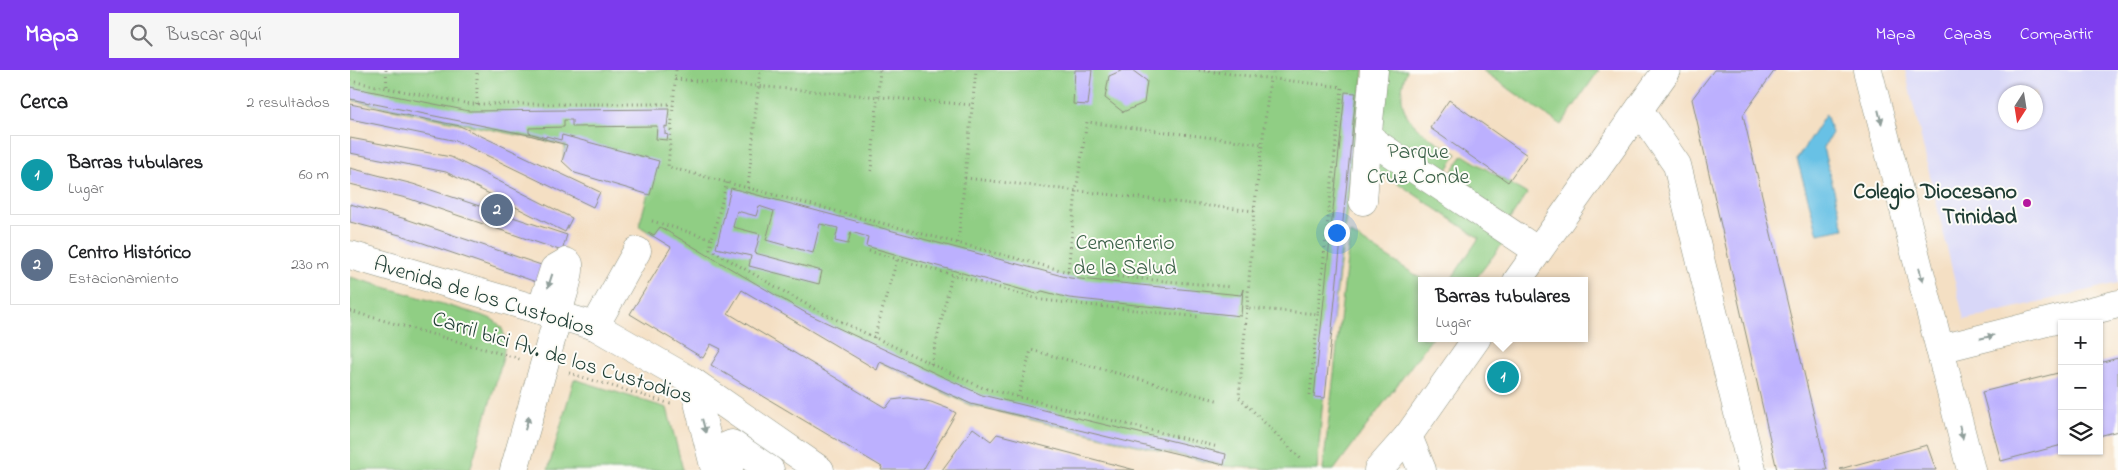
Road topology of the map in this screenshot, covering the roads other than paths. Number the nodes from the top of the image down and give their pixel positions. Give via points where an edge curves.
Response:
1 (1374, 70) edge
2 (1667, 70) edge
3 (1868, 70) edge
4 (1640, 110) junction
5 (1368, 132) junction
6 (1363, 201) dead end
7 (637, 251) dead end
8 (1538, 251) junction
9 (350, 255) edge
10 (1520, 277) edge
11 (2118, 304) edge
12 (550, 313) junction
13 (595, 326) junction
14 (1474, 342) edge
15 (1940, 349) junction
16 (693, 382) junction
17 (1408, 436) junction
18 (514, 470) edge
19 (715, 470) edge
20 (729, 470) edge
21 (770, 470) edge
22 (820, 470) edge
23 (1378, 470) edge
24 (1422, 470) edge
25 (1752, 470) edge
26 (1970, 470) edge

1 - 5 street
2 - 4 street
3 -> 15 street
4 - 8 street
4 - 25 street via 1677,165
5 - 6 street
5 - 8 street via 1380,147
7 - 13 street
8 - 10 street
9 - 12 street, Avenida de los Custodios
15 -> 11 street
12 - 13 street, Avenida de los Custodios
18 -> 12 street via 544,366
13 - 16 street, Avenida de los Custodios
14 - 17 street
15 -> 26 street
16 -> 19 street
16 - 22 street, Avenida de los Custodios
17 - 23 street
17 - 24 street
20 - 21 street via 725,452 732,444

